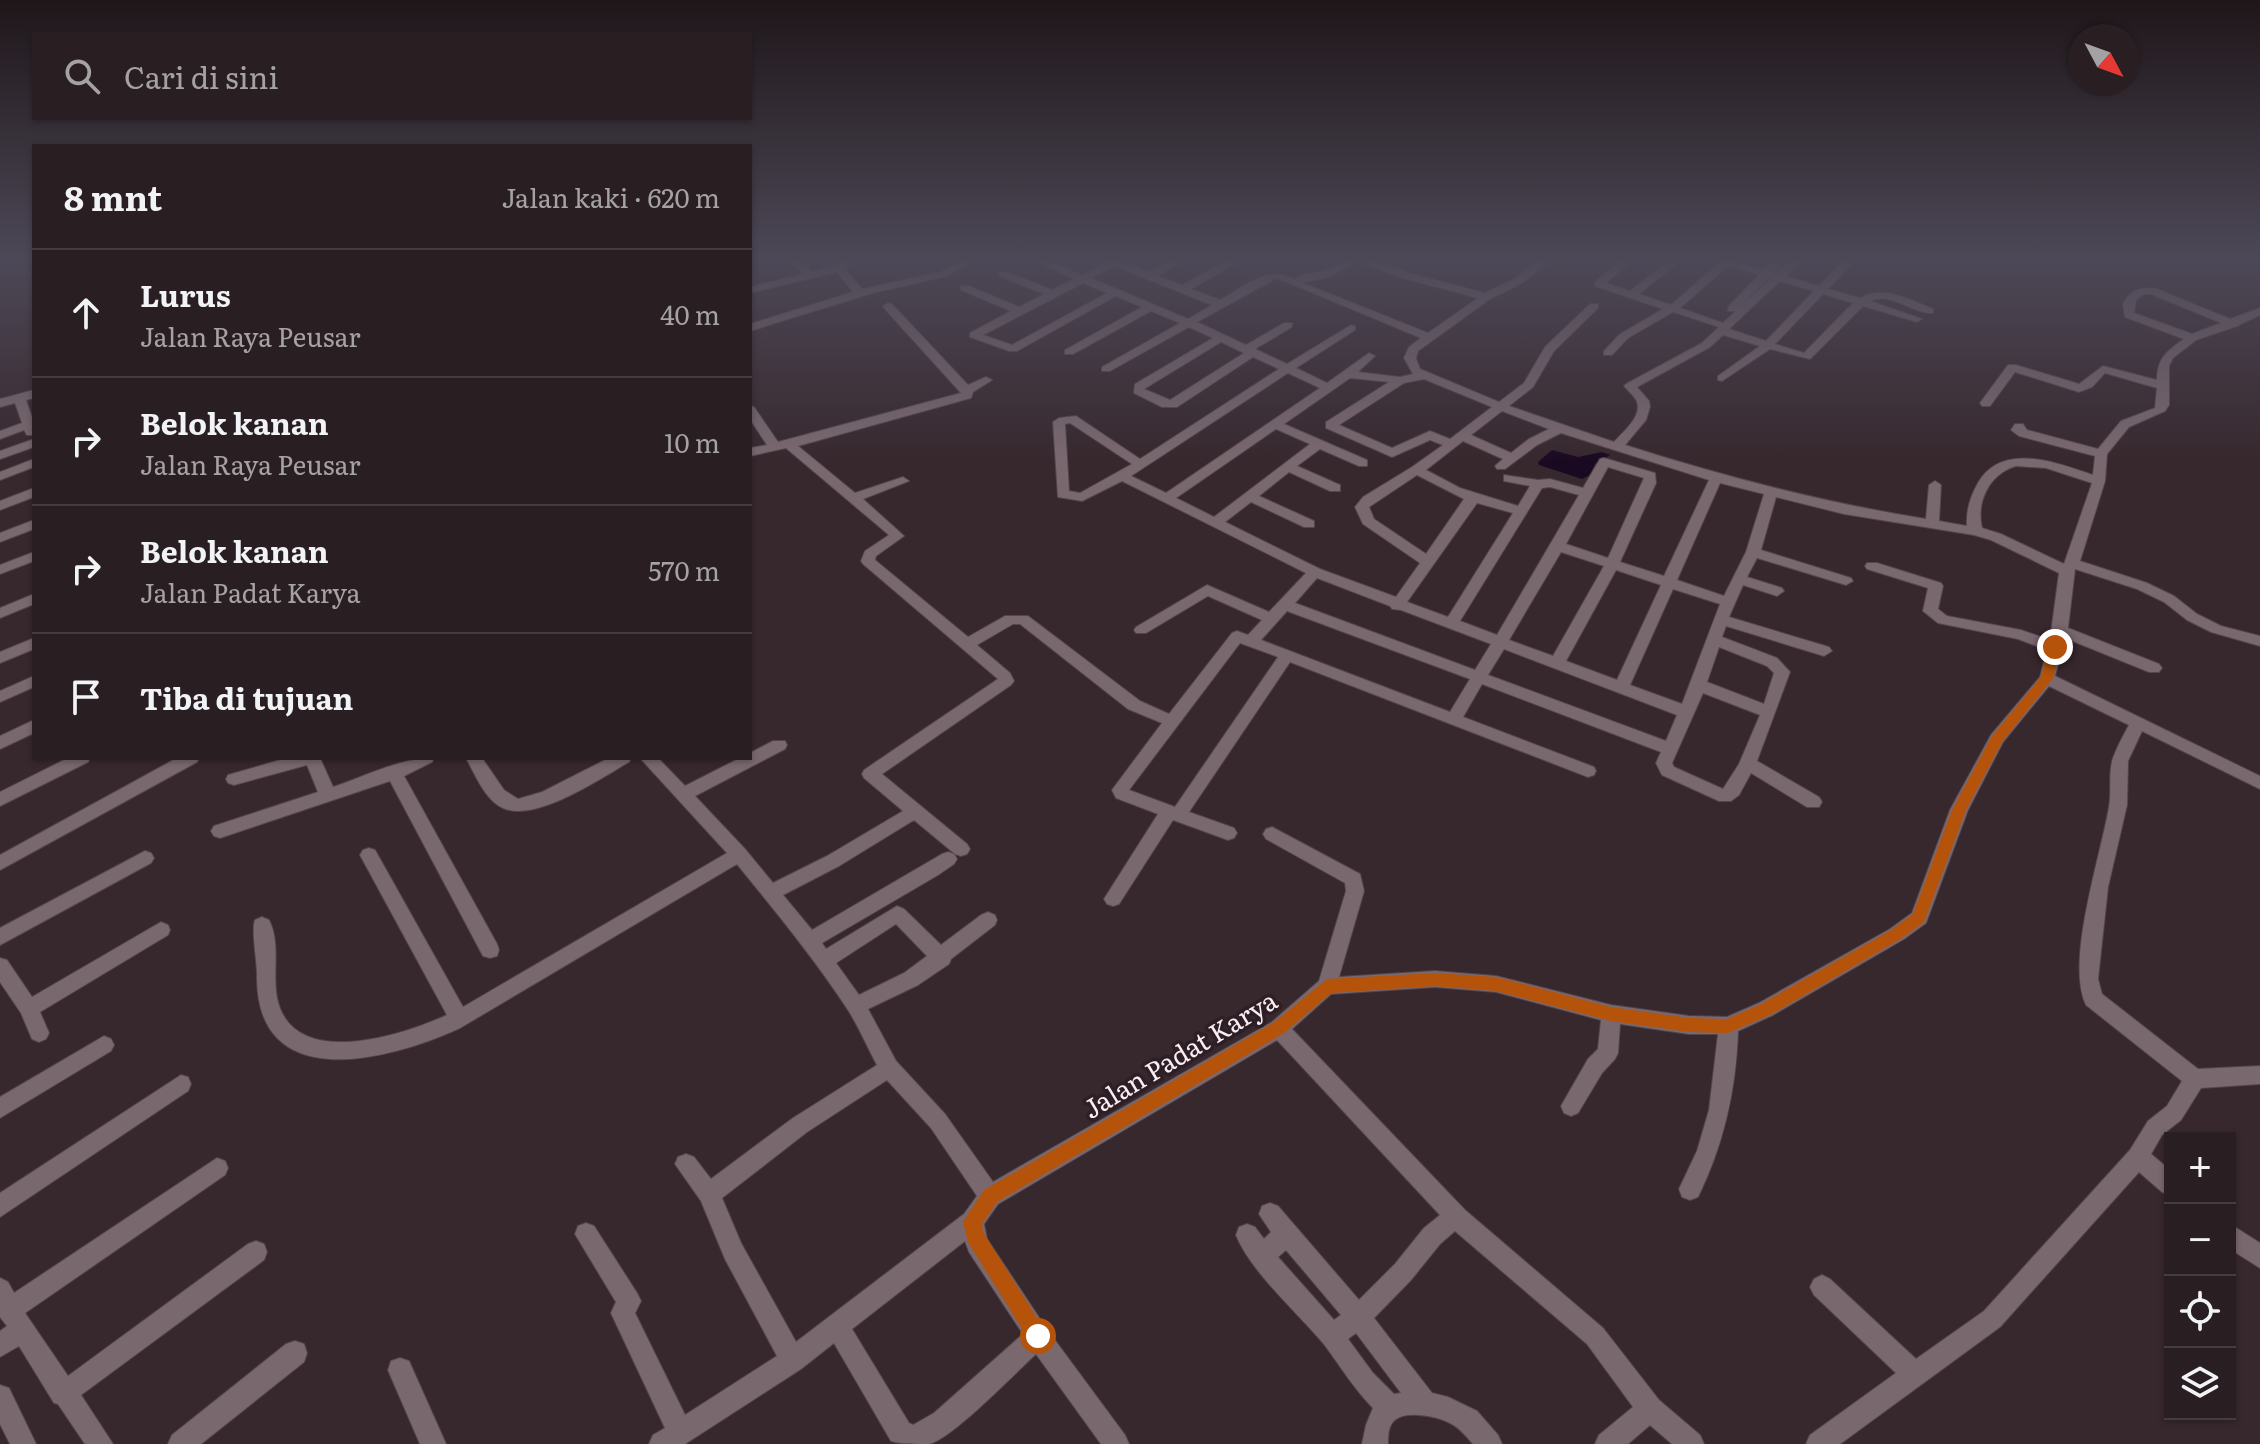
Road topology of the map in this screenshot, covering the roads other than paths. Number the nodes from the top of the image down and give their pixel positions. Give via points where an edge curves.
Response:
1 (906, 325) edge
2 (992, 325) edge
3 (1056, 325) edge
4 (1117, 325) edge
5 (1185, 325) edge
6 (1193, 325) edge
7 (1288, 325) dead end
8 (1398, 325) edge
9 (1447, 325) edge
10 (1574, 325) edge
11 (1643, 325) edge
12 (1714, 325) edge
13 (1722, 325) edge
14 (1723, 325) edge
15 (1788, 325) edge
16 (1837, 325) edge
17 (2157, 325) edge
18 (2229, 325) edge
19 (1351, 328) dead end
20 (1720, 328) junction
21 (1429, 338) junction
22 (2192, 338) junction
23 (1219, 339) junction
24 (1767, 346) junction
25 (1069, 352) dead end
26 (1249, 352) junction
27 (1608, 353) dead end
28 (1369, 356) dead end
29 (1106, 369) dead end
30 (1285, 369) junction
31 (1348, 374) junction
32 (1422, 376) junction
33 (1722, 378) dead end
34 (986, 380) dead end
35 (1400, 380) junction
36 (2161, 385) junction
37 (1327, 387) junction
38 (967, 390) junction
39 (32, 395) edge
40 (19, 398) junction
41 (0, 403) edge
42 (1986, 403) dead end
43 (1498, 407) junction
44 (752, 412) edge
45 (1274, 424) junction
46 (2019, 427) dead end
47 (1559, 429) junction
48 (1324, 430) dead end
49 (31, 433) edge
50 (0, 435) edge
51 (1457, 440) junction
52 (1314, 442) junction
53 (782, 446) junction
54 (1617, 446) junction
55 (752, 452) edge
56 (2101, 454) junction
57 (0, 455) edge
58 (1363, 463) dead end
59 (32, 464) edge
60 (1140, 464) junction
61 (1288, 467) junction
62 (1417, 470) junction
63 (0, 476) edge
64 (1122, 476) junction
65 (1509, 478) dead end
66 (1716, 478) junction
67 (903, 481) dead end
68 (2099, 481) junction
69 (1538, 484) junction
70 (1935, 485) dead end
71 (1335, 488) dead end
72 (1771, 492) junction
73 (32, 493) edge
74 (1587, 493) junction
75 (1251, 497) junction
76 (854, 498) junction
77 (1167, 498) junction
78 (1476, 499) junction
79 (0, 506) edge
80 (1519, 510) junction
81 (1216, 522) junction
82 (1309, 524) dead end
83 (32, 525) edge
84 (1932, 525) junction
85 (1976, 531) junction
86 (0, 538) edge
87 (1558, 546) junction
88 (1753, 552) junction
89 (32, 557) edge
90 (1427, 561) junction
91 (1613, 563) junction
92 (1872, 566) dead end
93 (2069, 567) junction
94 (0, 570) edge
95 (1315, 572) junction
96 (1741, 580) junction
97 (1668, 581) junction
98 (1846, 581) dead end
99 (1777, 591) dead end
100 (32, 600) edge
101 (1728, 602) junction
102 (1284, 604) junction
103 (1397, 606) junction
104 (0, 613) edge
105 (1271, 619) junction
106 (1721, 619) junction
107 (1450, 625) junction
108 (1141, 630) dead end
109 (2058, 638) junction
110 (1713, 639) junction
111 (1252, 640) junction
112 (2260, 641) edge
113 (32, 644) edge
114 (966, 645) junction
115 (1500, 645) junction
116 (1824, 651) dead end
117 (1287, 655) junction
118 (0, 658) edge
119 (1556, 665) junction
120 (2154, 668) dead end
121 (1479, 678) junction
122 (2047, 678) junction
123 (32, 682) edge
124 (1698, 685) junction
125 (1621, 688) junction
126 (0, 697) edge
127 (1686, 712) junction
128 (1769, 712) junction
129 (1453, 720) junction
130 (1174, 722) junction
131 (2137, 724) junction
132 (32, 727) edge
133 (0, 743) edge
134 (779, 745) dead end
135 (1671, 749) junction
136 (752, 759) edge
137 (78, 760) edge
138 (187, 760) edge
139 (303, 760) edge
140 (311, 760) edge
141 (422, 760) edge
142 (475, 760) edge
143 (619, 760) edge
144 (650, 760) edge
145 (750, 760) edge
146 (1747, 763) junction
147 (1588, 771) dead end
148 (394, 773) junction
149 (234, 779) dead end
150 (2260, 783) edge
151 (328, 795) junction
152 (683, 795) junction
153 (0, 800) edge
154 (1813, 802) dead end
155 (916, 811) junction
156 (1173, 813) junction
157 (220, 831) dead end
158 (1228, 833) dead end
159 (1272, 834) dead end
160 (739, 854) junction
161 (369, 855) dead end
162 (145, 858) dead end
163 (0, 863) edge
164 (769, 894) junction
165 (1113, 899) dead end
166 (988, 920) dead end
167 (262, 925) dead end
168 (161, 930) dead end
169 (0, 937) edge
170 (810, 941) junction
171 (490, 950) dead end
172 (942, 958) junction
173 (823, 961) junction
174 (0, 966) edge
175 (1327, 986) junction
176 (856, 1006) junction
177 (29, 1009) junction
178 (1611, 1014) junction
179 (459, 1018) junction
180 (1728, 1026) junction
181 (1279, 1028) junction
182 (39, 1033) dead end
183 (104, 1045) dead end
184 (889, 1068) junction
185 (2260, 1075) edge
186 (2195, 1079) junction
187 (181, 1084) dead end
188 (1571, 1106) dead end
189 (0, 1108) edge
190 (2138, 1157) junction
191 (686, 1164) dead end
192 (217, 1168) dead end
193 (2164, 1179) edge
194 (1690, 1189) dead end
195 (709, 1194) junction
196 (990, 1196) junction
197 (0, 1206) edge
198 (1270, 1214) dead end
199 (1456, 1217) junction
200 (972, 1222) junction
201 (1287, 1233) junction
202 (586, 1234) dead end
203 (1247, 1235) dead end
204 (2236, 1239) edge
205 (256, 1252) dead end
206 (1264, 1255) junction
207 (2260, 1257) edge
208 (1822, 1287) dead end
209 (10, 1310) edge
210 (1358, 1317) junction
211 (836, 1324) junction
212 (1038, 1336) junction
213 (1332, 1336) junction
214 (0, 1345) edge
215 (295, 1353) dead end
216 (792, 1360) junction
217 (400, 1370) dead end
218 (1915, 1374) junction
219 (63, 1394) junction
220 (0, 1397) edge
221 (1424, 1403) junction
222 (1391, 1408) junction
223 (1650, 1409) junction
224 (671, 1438) edge
225 (1611, 1443) edge
226 (23, 1444) edge
227 (100, 1444) edge
228 (181, 1444) edge
229 (433, 1444) edge
230 (1116, 1444) edge
231 (1375, 1444) edge
232 (1489, 1444) edge
233 (1691, 1444) edge
234 (1819, 1444) edge

1 - 38 street
2 - 3 street via 974,335 1013,349
4 - 25 street
5 - 29 street
6 - 23 street
7 - 26 street
8 - 21 street
9 - 21 street
10 - 43 street via 1549,349 1529,385
11 - 27 street
12 - 20 street
13 - 20 street
14 - 20 street
15 - 24 street
16 - 24 street via 1808,356
17 - 22 street
18 - 22 street
19 - 30 street
20 - 24 street
20 - 54 street via 1706,345 1630,386 1643,400 1644,410
21 - 32 street via 1413,349 1410,358
22 - 36 street via 2164,361
23 - 26 street
23 - 26 street via 1137,389 1173,404
24 - 33 street
26 - 30 street
28 - 31 street
30 - 37 street
30 - 60 street
31 - 35 street
31 - 37 street
32 - 35 street
32 - 43 street
34 - 38 street
35 - 51 street via 1330,425 1392,453 1430,435
36 - 42 street via 2103,369 2079,388 2012,367
36 - 56 street via 2159,411 2125,424
37 - 45 street
38 - 53 street via 960,398
39 - 40 street
40 - 41 street
40 - 49 street
43 - 47 street
43 - 51 street
44 - 53 street
45 - 52 street
45 - 77 street
46 - 56 street via 2023,433
47 - 51 street via 1506,462
47 - 54 street
48 - 52 street
49 - 50 street
49 - 57 street
51 - 62 street
52 - 58 street
52 - 61 street
53 - 55 street
53 - 76 street
54 - 66 street
56 - 68 street
59 - 63 street
60 - 64 street
60 - 64 street via 1072,419 1059,422 1063,494 1082,497
61 - 71 street
61 - 75 street
62 - 78 street
62 - 90 street via 1368,500 1362,510 1368,521
64 - 77 street
65 - 69 street
66 - 72 street
66 - 97 street
67 - 76 street
68 - 85 street via 2035,464 2004,462 1981,485 1974,505
68 - 93 street
69 - 74 street
69 - 80 street
70 - 84 street
72 - 84 street
72 - 88 street
73 - 79 street
74 - 87 street
74 - 91 street via 1604,462 1652,478
75 - 81 street
75 - 82 street
76 - 114 street via 897,536 868,561
77 - 81 street
78 - 80 street
78 - 90 street
80 - 107 street
81 - 95 street
83 - 86 street
84 - 85 street
85 - 93 street
87 - 91 street
87 - 115 street
88 - 96 street
88 - 98 street
89 - 94 street
90 - 103 street
91 - 97 street
91 - 119 street
92 - 109 street via 1936,586 1930,611 1943,620
93 - 109 street
93 - 112 street via 2142,586 2216,629
95 - 102 street
95 - 103 street
96 - 99 street
96 - 101 street
97 - 101 street
97 - 125 street
100 - 104 street
101 - 106 street
102 - 105 street
102 - 121 street
103 - 107 street
105 - 108 street via 1207,590
105 - 111 street
106 - 110 street
106 - 116 street
107 - 115 street
109 - 120 street
109 - 122 street
110 - 124 street
110 - 128 street via 1781,668
111 - 117 street
111 - 130 street via 1237,636
113 - 118 street
114 - 130 street via 1010,619 1023,619 1134,705
114 - 155 street via 1006,681 870,774
115 - 119 street
115 - 121 street
117 - 129 street
117 - 156 street
119 - 125 street
121 - 129 street
121 - 135 street
122 - 131 street
122 - 180 street via 1997,739 1959,810 1919,918
123 - 126 street
124 - 127 street
124 - 128 street
125 - 127 street
127 - 135 street
128 - 146 street
129 - 147 street
130 - 156 street via 1120,790
131 - 150 street
131 - 186 street via 2120,761 2118,805 2099,887 2088,979 2093,999
132 - 133 street
134 - 136 street
135 - 146 street via 1664,763 1668,771 1725,797 1734,791
137 - 153 street
138 - 163 street
139 - 149 street
140 - 151 street
141 - 148 street
142 - 143 street via 500,797 518,806
144 - 152 street
145 - 152 street
146 - 154 street
148 - 151 street
148 - 171 street
151 - 157 street
152 - 160 street
155 - 164 street
155 - 170 street via 955,854
156 - 158 street
156 - 165 street
159 - 175 street via 1354,879
160 - 164 street
160 - 179 street
161 - 179 street
162 - 169 street
164 - 170 street
166 - 172 street
167 - 179 street via 268,947 265,996 291,1041 318,1050 371,1048
168 - 177 street
170 - 173 street
172 - 173 street via 897,914
172 - 176 street
173 - 176 street
174 - 177 street
175 - 178 street via 1435,979 1496,984
175 - 181 street, Jalan Padat Karya
176 - 184 street
177 - 182 street
178 - 180 street
178 - 188 street via 1608,1053
180 - 194 street via 1727,1070 1717,1117
181 - 196 street, Jalan Padat Karya
181 - 199 street
183 - 189 street
184 - 195 street via 800,1125
184 - 196 street via 938,1121
185 - 186 street
186 - 190 street
187 - 197 street
190 - 193 street
190 - 218 street via 1992,1319
191 - 195 street
192 - 209 street
195 - 216 street via 733,1251
196 - 200 street
198 - 201 street
199 - 210 street
199 - 223 street via 1595,1336
200 - 211 street
200 - 212 street via 977,1244
201 - 206 street
201 - 210 street
202 - 224 street via 629,1301 624,1315
203 - 206 street
204 - 207 street
205 - 219 street
206 - 213 street
208 - 218 street
209 - 214 street
209 - 219 street
210 - 213 street
210 - 221 street
211 - 212 street via 900,1432 913,1439 943,1422
211 - 216 street
212 - 230 street
213 - 222 street via 1364,1382
215 - 228 street
216 - 224 street
217 - 229 street
218 - 234 street
219 - 227 street
220 - 226 street
221 - 222 street
221 - 232 street via 1467,1419
222 - 231 street via 1380,1417
223 - 225 street
223 - 233 street

